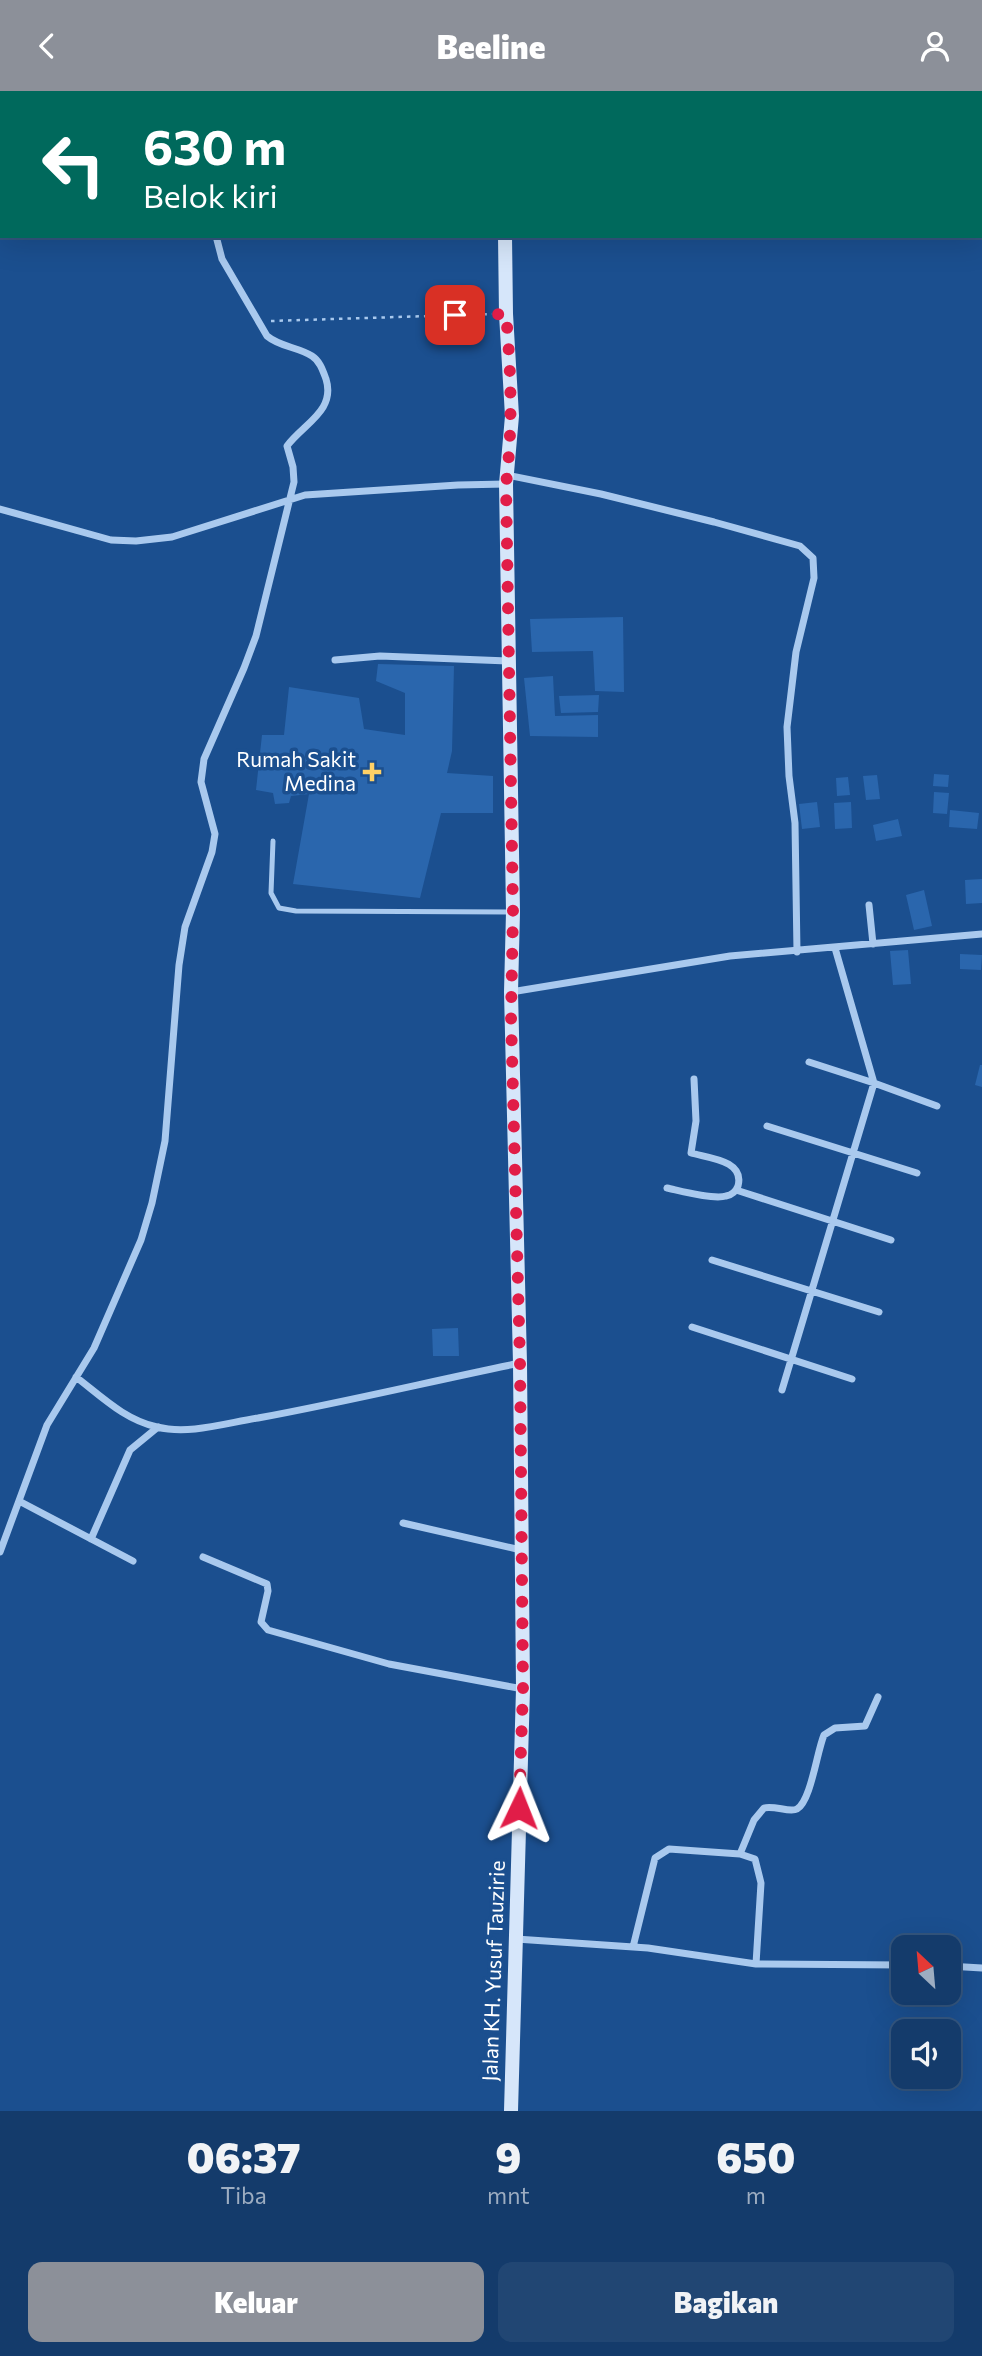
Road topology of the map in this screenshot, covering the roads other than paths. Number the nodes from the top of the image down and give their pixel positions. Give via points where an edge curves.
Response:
1 (217, 238) edge
2 (505, 238) edge
3 (506, 480) junction
4 (292, 497) junction
5 (0, 509) edge
6 (335, 660) dead end
7 (509, 661) junction
8 (273, 841) dead end
9 (869, 905) dead end
10 (513, 912) junction
11 (982, 934) edge
12 (873, 944) junction
13 (835, 948) junction
14 (797, 952) junction
15 (511, 992) junction
16 (809, 1062) dead end
17 (694, 1079) dead end
18 (874, 1083) junction
19 (937, 1106) dead end
20 (767, 1126) dead end
21 (853, 1153) junction
22 (917, 1173) dead end
23 (667, 1188) dead end
24 (736, 1190) junction
25 (832, 1221) junction
26 (891, 1240) dead end
27 (712, 1259) dead end
28 (812, 1291) junction
29 (879, 1312) dead end
30 (692, 1327) dead end
31 (791, 1359) junction
32 (520, 1363) junction
33 (76, 1377) junction
34 (852, 1379) dead end
35 (782, 1390) dead end
36 (158, 1427) junction
37 (19, 1501) junction
38 (403, 1523) dead end
39 (91, 1539) junction
40 (521, 1550) junction
41 (0, 1552) edge
42 (203, 1557) dead end
43 (133, 1561) dead end
44 (523, 1689) junction
45 (878, 1697) dead end
46 (740, 1854) junction
47 (515, 1939) junction
48 (634, 1947) junction
49 (756, 1964) junction
50 (891, 1965) edge
51 (961, 1967) edge
52 (982, 1968) edge
53 (511, 2111) edge

1 - 4 street via 222,259 267,336 311,355 327,384 324,408 287,446 295,474
2 - 3 main road, Jalan KH. Yusuf Tauzirie via 512,416
3 - 4 street
3 - 7 main road, Jalan KH. Yusuf Tauzirie
3 - 14 street via 601,494 714,522 800,547 813,558 814,577 796,652 787,727 795,823
4 - 5 street via 172,537 136,541 111,540
4 - 33 street via 256,635 204,759 201,775 215,834 183,939 160,1174 141,1240 94,1348
6 - 7 street via 380,656
7 - 10 main road, Jalan KH. Yusuf Tauzirie
8 - 10 lane via 271,893 279,908
9 - 12 street
10 - 15 main road, Jalan KH. Yusuf Tauzirie
11 - 12 street
12 - 13 street
13 - 14 street
13 - 18 street
14 - 15 street via 730,956
15 - 32 main road, Jalan KH. Yusuf Tauzirie
16 - 18 street
17 - 24 street via 696,1121 691,1153 732,1165 739,1175
18 - 19 street
18 - 21 street
20 - 21 street
21 - 22 street
21 - 25 street
23 - 24 street via 723,1197
24 - 25 street
25 - 26 street
25 - 28 street
27 - 28 street
28 - 29 street
28 - 31 street
30 - 31 street
31 - 34 street
31 - 35 street
32 - 36 street via 241,1421 187,1429
32 - 40 main road, Jalan KH. Yusuf Tauzirie
33 - 36 street via 123,1414
33 - 37 street via 47,1425
36 - 39 street via 130,1450
37 - 39 street
37 - 41 street
38 - 40 street
39 - 43 street
40 - 44 main road, Jalan KH. Yusuf Tauzirie
42 - 44 street via 267,1584 261,1622 268,1630 389,1664
44 - 47 main road, Jalan KH. Yusuf Tauzirie
45 - 46 street via 865,1726 835,1728 824,1735 800,1806 796,1810 764,1808
46 - 48 street via 660,1853 652,1865
46 - 49 street via 755,1859 761,1876
47 - 48 street
47 - 53 main road, Jalan KH. Yusuf Tauzirie
48 - 49 street
49 - 50 street
51 - 52 street

